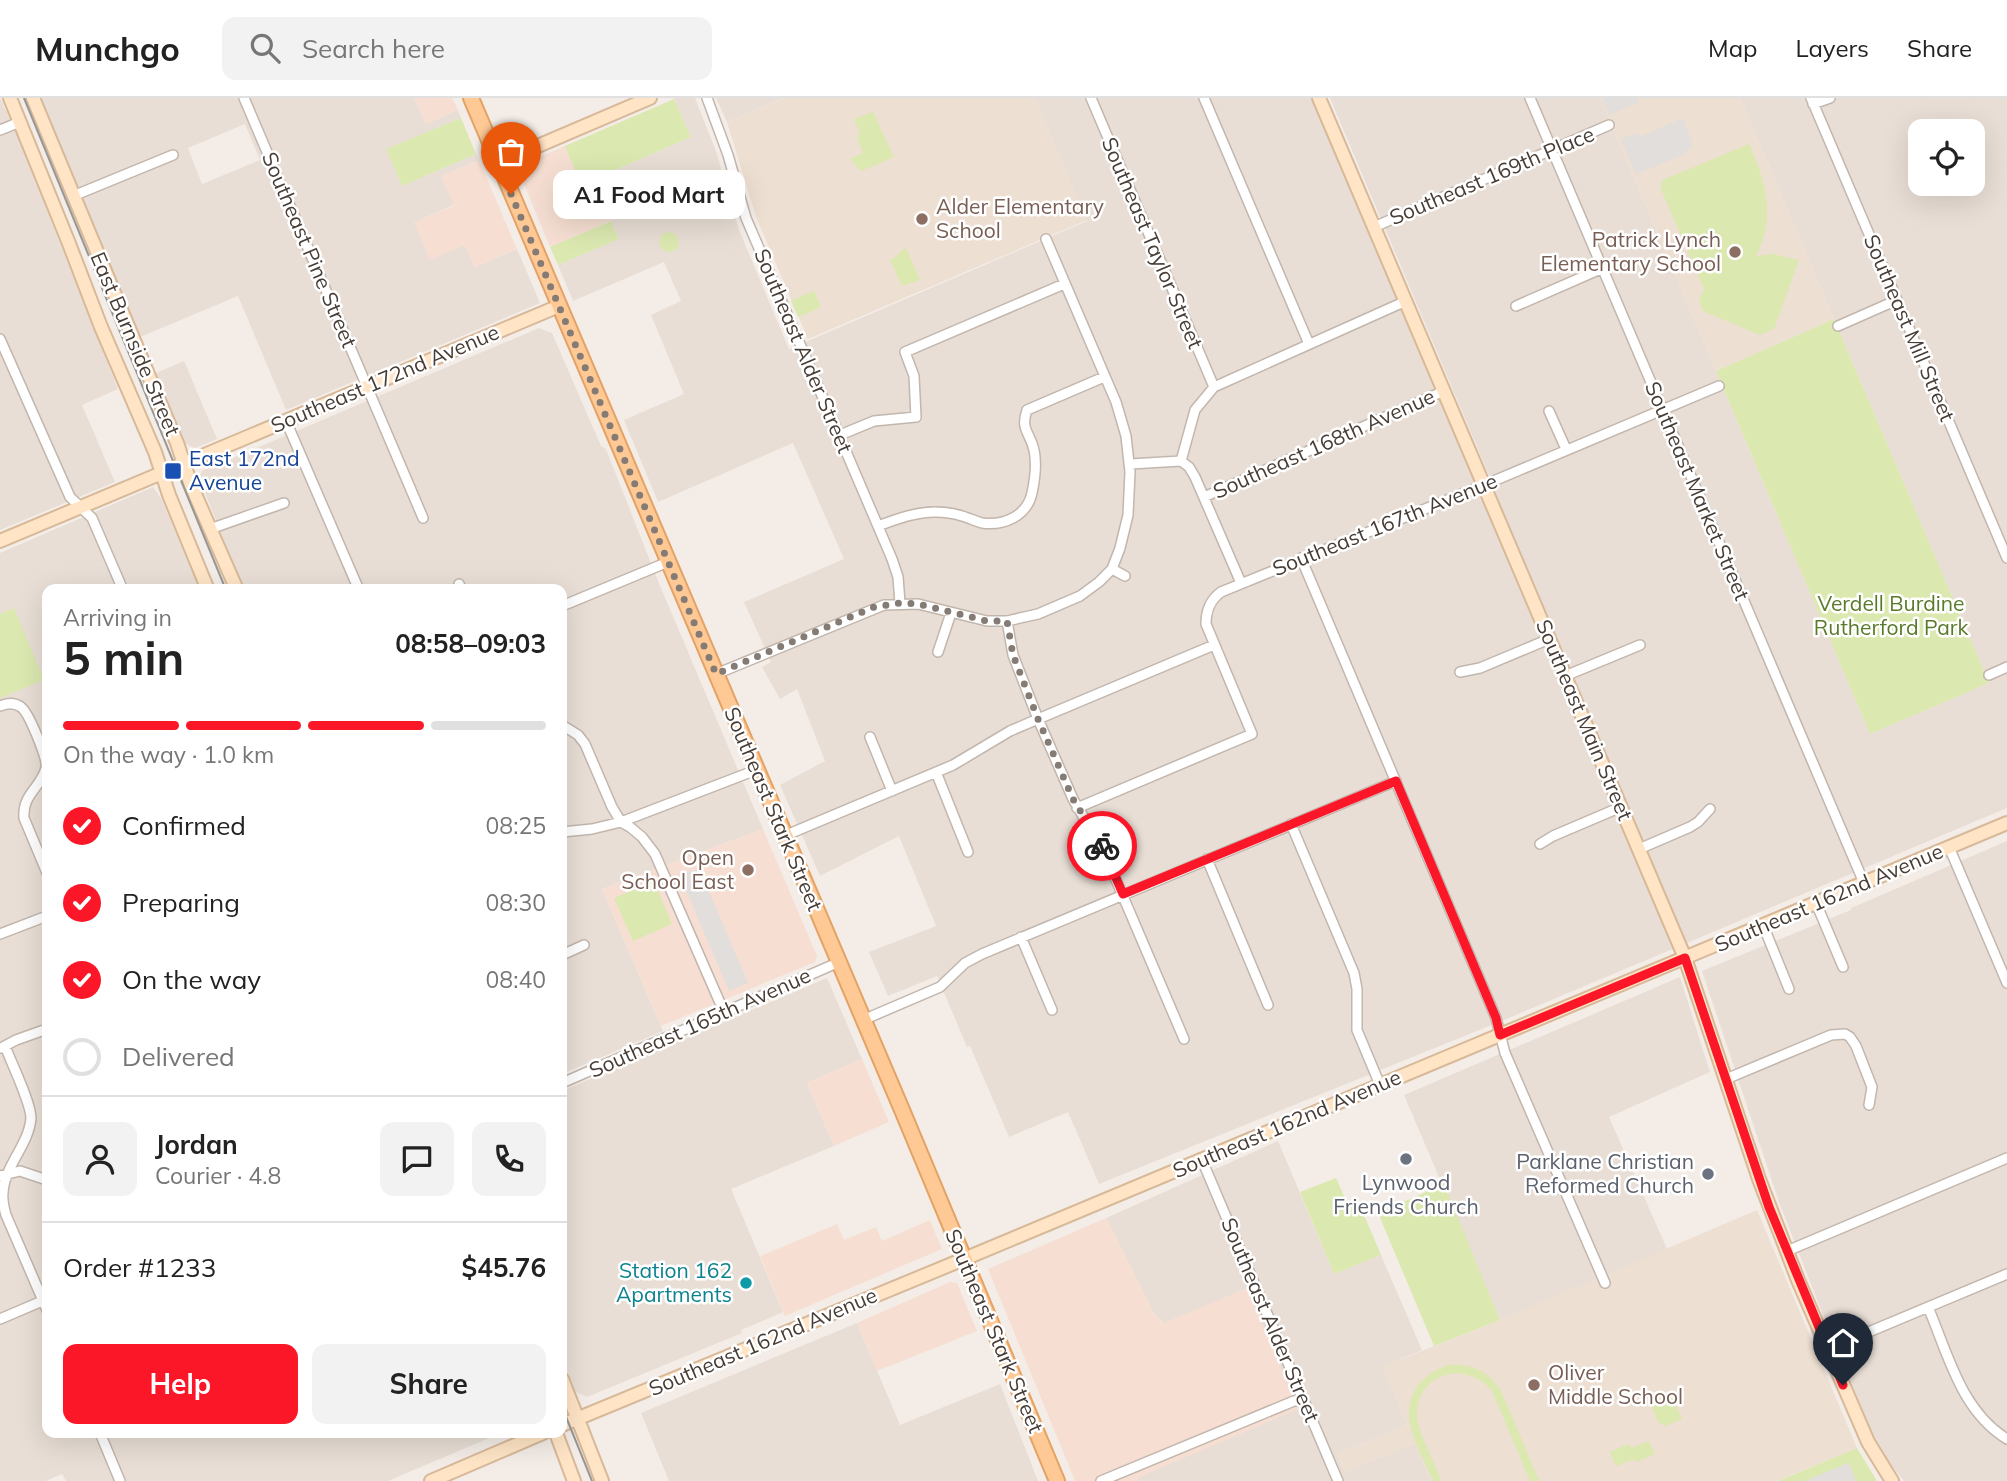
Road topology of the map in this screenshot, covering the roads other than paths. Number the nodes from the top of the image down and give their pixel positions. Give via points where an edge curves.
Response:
1 (10, 98) edge
2 (33, 98) edge
3 (244, 98) edge
4 (471, 98) edge
5 (650, 98) edge
6 (707, 98) edge
7 (1091, 98) edge
8 (1204, 98) edge
9 (1319, 98) edge
10 (1530, 98) edge
11 (1830, 98) edge
12 (1812, 101) edge
13 (20, 122) junction
14 (1609, 125) dead end
15 (0, 131) edge
16 (1552, 150) junction
17 (173, 155) dead end
18 (498, 163) junction
19 (73, 196) junction
20 (1374, 227) junction
21 (1046, 239) dead end
22 (1603, 268) junction
23 (1065, 284) junction
24 (1897, 300) junction
25 (1406, 302) junction
26 (559, 306) junction
27 (1516, 306) dead end
28 (1838, 326) dead end
29 (0, 339) edge
30 (1309, 344) junction
31 (1104, 377) junction
32 (1718, 386) dead end
33 (367, 387) junction
34 (1214, 387) junction
35 (1444, 391) junction
36 (1662, 408) junction
37 (1549, 411) dead end
38 (286, 421) junction
39 (840, 435) junction
40 (1566, 449) junction
41 (1181, 461) junction
42 (1130, 464) junction
43 (173, 469) junction
44 (1484, 485) junction
45 (1204, 497) junction
46 (284, 503) dead end
47 (81, 508) junction
48 (423, 518) dead end
49 (878, 526) junction
50 (210, 529) junction
51 (0, 541) edge
52 (1301, 558) junction
53 (2007, 558) edge
54 (667, 562) junction
55 (1112, 569) junction
56 (1125, 576) dead end
57 (1241, 583) junction
58 (120, 584) edge
59 (206, 584) edge
60 (234, 584) edge
61 (356, 584) edge
62 (900, 603) junction
63 (567, 604) edge
64 (951, 613) junction
65 (1007, 621) junction
66 (1549, 639) junction
67 (1214, 645) junction
68 (1640, 645) dead end
69 (938, 652) dead end
70 (2007, 667) edge
71 (1460, 672) dead end
72 (716, 674) junction
73 (1989, 675) dead end
74 (1566, 676) junction
75 (0, 706) edge
76 (1038, 719) junction
77 (567, 728) edge
78 (870, 737) dead end
79 (42, 750) edge
80 (756, 770) junction
81 (936, 772) junction
82 (42, 775) edge
83 (1396, 781) junction
84 (892, 790) junction
85 (1621, 807) junction
86 (1077, 808) junction
87 (1710, 809) dead end
88 (621, 822) junction
89 (2007, 823) edge
90 (1291, 824) junction
91 (567, 832) edge
92 (784, 836) junction
93 (1540, 844) dead end
94 (1950, 847) junction
95 (1639, 849) junction
96 (968, 852) dead end
97 (1207, 859) junction
98 (42, 861) edge
99 (1864, 883) junction
100 (1123, 894) junction
101 (1816, 903) junction
102 (42, 918) edge
103 (1763, 925) junction
104 (0, 934) edge
105 (1021, 937) junction
106 (584, 945) dead end
107 (567, 953) edge
108 (1685, 958) junction
109 (837, 963) junction
110 (1843, 967) dead end
111 (2007, 983) edge
112 (1789, 989) dead end
113 (1268, 1005) dead end
114 (1052, 1010) dead end
115 (724, 1012) junction
116 (863, 1020) junction
117 (42, 1031) edge
118 (1500, 1035) junction
119 (1184, 1039) dead end
120 (2, 1047) edge
121 (567, 1077) edge
122 (1726, 1079) junction
123 (1380, 1085) junction
124 (1869, 1105) dead end
125 (2007, 1158) edge
126 (1202, 1160) junction
127 (3, 1175) edge
128 (42, 1178) edge
129 (1787, 1251) junction
130 (964, 1259) junction
131 (2007, 1275) edge
132 (1605, 1283) dead end
133 (42, 1293) edge
134 (42, 1300) edge
135 (1928, 1307) junction
136 (0, 1319) edge
137 (1828, 1349) junction
138 (1304, 1400) junction
139 (568, 1423) edge
140 (102, 1438) edge
141 (531, 1438) edge
142 (558, 1438) edge
143 (2007, 1439) edge
144 (120, 1481) edge
145 (430, 1481) edge
146 (575, 1481) edge
147 (601, 1481) edge
148 (1057, 1481) edge
149 (1101, 1481) edge
150 (1338, 1481) edge
151 (1892, 1481) edge

1 - 13 street, East Burnside Street
2 - 19 street, East Burnside Street
3 - 33 street, Southeast Pine Street
4 - 18 main road, Southeast Stark Street
5 - 18 street
6 - 39 street, Southeast Alder Street via 746,218
7 - 34 street, Southeast Taylor Street
8 - 30 street
9 - 20 street, Southeast Main Street
10 - 16 street, Southeast Market Street
11 - 12 street
12 - 24 street, Southeast Mill Street
13 - 15 street
13 - 43 street, East Burnside Street via 136,407
14 - 16 street, Southeast 169th Place
16 - 20 street, Southeast 169th Place
16 - 22 street, Southeast Market Street
17 - 19 street
18 - 26 main road, Southeast Stark Street
19 - 43 street, East Burnside Street via 153,386
20 - 25 street, Southeast Main Street
21 - 23 street
22 - 27 street
22 - 36 street, Southeast Market Street
23 - 31 street
23 - 39 street via 905,352 914,376 916,417 874,421
24 - 28 street
24 - 53 street, Southeast Mill Street
25 - 30 street
25 - 35 street, Southeast Main Street
26 - 33 street, Southeast 172nd Avenue
26 - 54 main road, Southeast Stark Street
29 - 47 street via 70,497
30 - 34 street
31 - 42 street via 1121,417
31 - 49 street via 1027,410 1023,421 1034,450 1035,474 1031,496 1014,518 988,523 932,512
32 - 36 street, Southeast 167th Avenue
33 - 38 street, Southeast 172nd Avenue
33 - 48 street, Southeast Pine Street
34 - 41 street via 1195,410
35 - 44 street, Southeast Main Street
35 - 45 street, Southeast 168th Avenue
36 - 40 street, Southeast 167th Avenue
36 - 99 street, Southeast Market Street
37 - 40 street
38 - 43 street, Southeast 172nd Avenue
38 - 61 street
39 - 49 street, Southeast Alder Street
40 - 44 street, Southeast 167th Avenue
41 - 42 street
41 - 45 street via 1189,467
42 - 55 street via 1128,515
43 - 47 street, Southeast 172nd Avenue
43 - 50 street, East Burnside Street
43 - 59 street, East Burnside Street
44 - 52 street, Southeast 167th Avenue
44 - 66 street, Southeast Main Street
45 - 57 street
46 - 50 street
47 - 51 street, Southeast 172nd Avenue
47 - 58 street via 92,518
49 - 62 street, Southeast Alder Street via 898,577
50 - 60 street, East Burnside Street
52 - 57 street, Southeast 167th Avenue
52 - 83 street
54 - 63 street
54 - 72 main road, Southeast Stark Street
55 - 56 street
55 - 65 street via 1080,596
57 - 67 street, Southeast 167th Avenue via 1215,596 1209,606 1206,624
62 - 64 street
62 - 72 street via 874,607
64 - 65 street
64 - 69 street
65 - 76 street via 1013,655
66 - 71 street
66 - 74 street, Southeast Main Street
67 - 76 street
67 - 86 street via 1252,734
68 - 74 street
70 - 73 street
72 - 80 main road, Southeast Stark Street
74 - 85 street, Southeast Main Street
75 - 79 street via 22,707
76 - 81 street
76 - 86 street
77 - 88 street via 584,744
78 - 84 street
80 - 88 street
80 - 92 main road, Southeast Stark Street
81 - 84 street
81 - 96 street
82 - 98 street via 23,808
83 - 90 street
83 - 118 street
84 - 92 street
85 - 93 street
85 - 95 street, Southeast Main Street
86 - 100 street via 1100,842
87 - 95 street via 1690,827
88 - 91 street
88 - 115 street via 655,854
89 - 94 street, Southeast 162nd Avenue
90 - 97 street
90 - 123 street via 1354,973 1357,1030
92 - 109 main road, Southeast Stark Street
94 - 99 street, Southeast 162nd Avenue
94 - 111 street
95 - 108 street, Southeast Main Street
97 - 100 street
97 - 113 street
99 - 101 street, Southeast 162nd Avenue
100 - 105 street
100 - 119 street
101 - 103 street, Southeast 162nd Avenue
101 - 110 street
102 - 104 street
103 - 108 street, Southeast 162nd Avenue
103 - 112 street
105 - 114 street
105 - 116 street via 972,958 940,987
106 - 107 street
108 - 118 street, Southeast 162nd Avenue
108 - 122 street, Southeast Main Street
109 - 115 street, Southeast 165th Avenue
109 - 116 main road, Southeast Stark Street
115 - 121 street, Southeast 165th Avenue
116 - 130 main road, Southeast Stark Street
117 - 120 street
118 - 123 street, Southeast 162nd Avenue
118 - 132 street
120 - 127 street via 31,1117 29,1130
122 - 124 street via 1831,1035 1845,1034 1856,1045 1872,1087
122 - 129 street, Southeast Main Street
123 - 126 street, Southeast 162nd Avenue
125 - 129 street
126 - 130 street, Southeast 162nd Avenue
126 - 138 street, Southeast Alder Street
127 - 128 street via 20,1171
127 - 133 street via 6,1215
129 - 137 street, Southeast Main Street
130 - 139 street, Southeast 162nd Avenue
130 - 148 main road, Southeast Stark Street
131 - 135 street
134 - 136 street
135 - 137 street
135 - 143 street via 1969,1403
137 - 151 street, Southeast Main Street via 1868,1442
138 - 149 street
138 - 150 street, Southeast Alder Street
139 - 147 street
140 - 144 street
141 - 145 street
142 - 146 street

